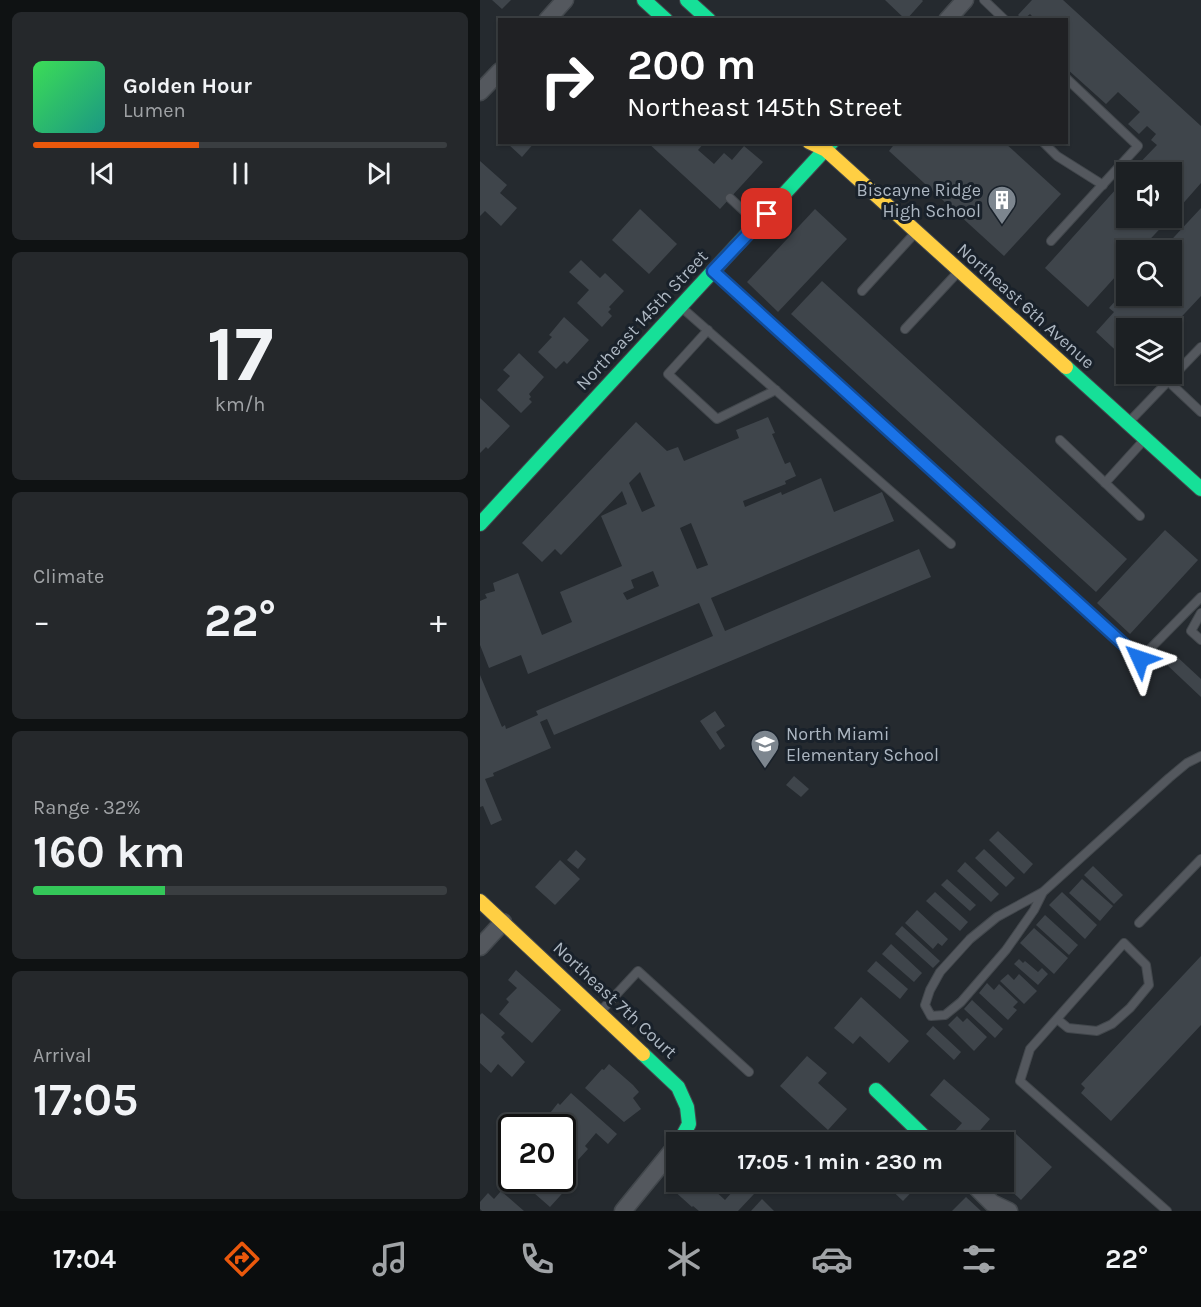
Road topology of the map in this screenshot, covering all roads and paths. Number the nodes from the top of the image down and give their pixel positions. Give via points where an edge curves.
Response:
1 (565, 0) edge
2 (644, 0) edge
3 (687, 0) edge
4 (965, 0) edge
5 (984, 0) edge
6 (549, 18) edge
7 (664, 18) edge
8 (707, 18) edge
9 (949, 18) edge
10 (1003, 18) edge
11 (498, 73) edge
12 (1068, 80) edge
13 (480, 92) edge
14 (1046, 144) edge
15 (827, 145) edge
16 (1102, 184) junction
17 (730, 198) dead end
18 (757, 224) junction
19 (917, 232) junction
20 (1051, 241) dead end
21 (959, 270) junction
22 (713, 271) junction
23 (862, 291) dead end
24 (681, 306) junction
25 (904, 329) dead end
26 (708, 330) junction
27 (1201, 347) edge
28 (1182, 367) edge
29 (1165, 384) edge
30 (1171, 384) edge
31 (776, 390) junction
32 (1201, 412) edge
33 (1128, 423) junction
34 (1146, 439) junction
35 (1060, 440) dead end
36 (1105, 483) junction
37 (1201, 489) edge
38 (1140, 516) dead end
39 (480, 524) edge
40 (951, 544) dead end
41 (1201, 597) edge
42 (1201, 613) edge
43 (1201, 640) edge
44 (1201, 756) edge
45 (1201, 859) edge
46 (1043, 892) junction
47 (480, 902) edge
48 (503, 922) junction
49 (1139, 923) dead end
50 (480, 947) edge
51 (599, 1013) junction
52 (1057, 1019) junction
53 (749, 1072) dead end
54 (876, 1090) dead end
55 (685, 1132) edge
56 (919, 1132) edge
57 (666, 1160) edge
58 (981, 1192) edge
59 (628, 1209) edge
60 (1009, 1211) edge
61 (1167, 1211) edge

1 - 6 street
2 - 7 street
3 - 8 street
4 - 9 street
5 - 10 lane
11 - 13 street
12 - 16 lane via 1138,146
14 - 16 lane via 1057,156
15 - 18 street, Northeast 145th Street
15 - 19 street, Northeast 6th Avenue
16 - 20 lane
17 - 18 lane
18 - 22 street, Northeast 145th Street
19 - 21 street, Northeast 6th Avenue
19 - 23 lane
21 - 25 lane
21 - 33 street, Northeast 6th Avenue
22 - 24 street, Northeast 145th Street
22 - 41 lane via 1140,659
24 - 26 lane
24 - 39 street, Northeast 145th Street
26 - 31 lane
26 - 31 lane via 668,374 717,419
27 - 28 lane
29 - 33 lane
30 - 32 lane
31 - 40 lane
33 - 34 street, Northeast 6th Avenue
34 - 36 lane
34 - 37 street, Northeast 6th Avenue
35 - 36 lane
36 - 38 lane
42 - 43 lane via 1191,631
44 - 46 lane via 1169,778
45 - 49 lane
46 - 46 lane via 1006,950 962,1002 945,1015 931,1016 925,1005 940,972 970,939 998,917
47 - 48 street, Northeast 7th Court
48 - 50 street
48 - 51 street, Northeast 7th Court
51 - 53 lane via 638,971
51 - 55 street, Northeast 7th Court via 678,1087 687,1107 689,1124
52 - 52 lane via 1124,943 1146,965 1149,985 1112,1024 1097,1031 1068,1028
52 - 61 lane via 1030,1049 1020,1081
54 - 56 street
57 - 59 street
58 - 60 street

